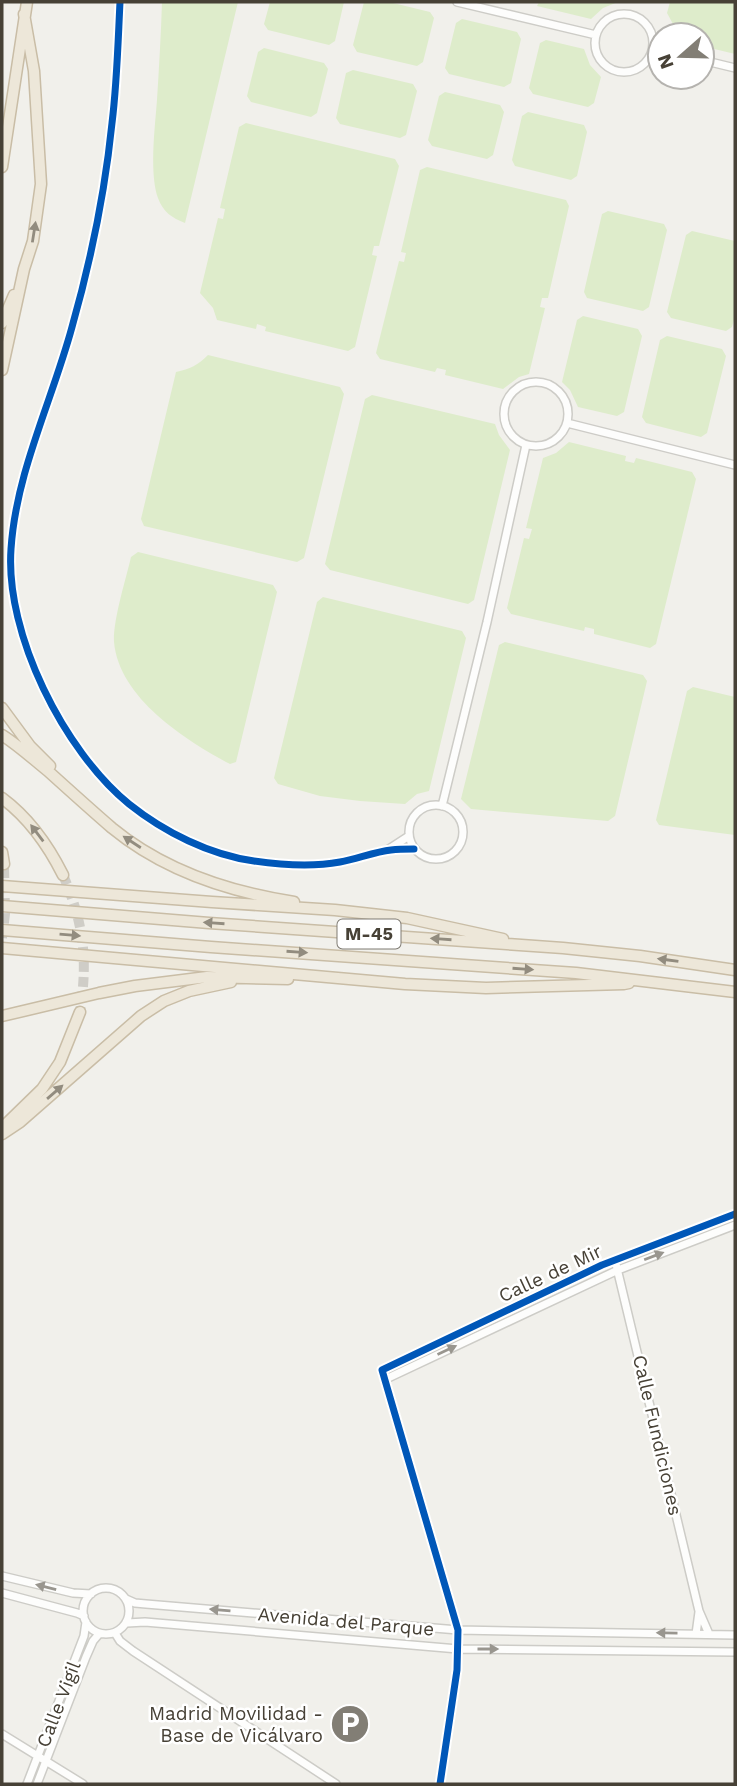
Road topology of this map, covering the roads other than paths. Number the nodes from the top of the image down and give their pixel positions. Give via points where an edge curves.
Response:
1 (27, 2) edge
2 (120, 2) edge
3 (457, 2) edge
4 (24, 14) junction
5 (646, 26) edge
6 (596, 35) junction
7 (646, 62) edge
8 (716, 63) edge
9 (735, 68) edge
10 (2, 167) edge
11 (24, 269) junction
12 (2, 323) edge
13 (2, 370) edge
14 (567, 422) junction
15 (526, 445) junction
16 (735, 465) edge
17 (2, 708) edge
18 (2, 735) edge
19 (2, 798) edge
20 (442, 806) junction
21 (112, 828) junction
22 (409, 836) junction
23 (414, 849) junction
24 (389, 850) junction
25 (2, 852) edge
26 (4, 864) dead end
27 (63, 875) tunnel mouth
28 (2, 886) edge
29 (2, 905) edge
30 (335, 910) junction
31 (2, 929) edge
32 (517, 944) junction
33 (2, 948) edge
34 (735, 970) edge
35 (284, 979) junction
36 (368, 981) junction
37 (638, 981) junction
38 (735, 992) edge
39 (80, 1012) tunnel mouth
40 (2, 1016) edge
41 (2, 1128) edge
42 (2, 1134) edge
43 (735, 1214) edge
44 (735, 1225) edge
45 (615, 1260) junction
46 (618, 1270) junction
47 (386, 1379) junction
48 (2, 1576) edge
49 (2, 1593) edge
50 (91, 1594) junction
51 (126, 1599) junction
52 (699, 1611) junction
53 (85, 1619) junction
54 (127, 1623) junction
55 (458, 1630) junction
56 (115, 1633) junction
57 (99, 1634) junction
58 (696, 1634) junction
59 (709, 1634) junction
60 (735, 1634) edge
61 (458, 1649) junction
62 (735, 1652) edge
63 (2, 1734) edge
64 (41, 1758) junction
65 (27, 1784) edge
66 (37, 1784) edge
67 (83, 1784) edge
68 (337, 1784) edge
69 (440, 1784) edge

1 - 4 highway
2 - 24 street via 113,119 95,235 15,515 12,586 19,621 41,681 77,745 129,804 164,828 211,850 274,864 337,863
3 - 6 street
4 - 10 highway
11 -> 4 highway via 41,184 34,71
5 - 6 street via 634,16 615,15
6 - 7 street via 598,55 611,69 629,71
8 - 9 street
11 - 12 highway
11 - 13 highway
14 - 15 street via 556,439
14 - 15 street via 561,392 532,381 522,384 508,398 504,418 511,434
14 - 16 street
15 - 20 street
17 - 21 highway via 30,746
18 - 21 highway
27 -> 19 highway via 35,830
20 - 22 street via 421,810 411,821
20 - 23 street via 461,822 460,844 451,855 439,859
30 -> 21 highway via 272,898 185,872
22 - 23 street
22 - 24 street
23 - 24 street
25 - 26 highway
28 - 30 highway
32 -> 29 highway, M-45
30 - 32 highway via 407,918
31 -> 37 highway, M-45
34 -> 32 highway, M-45
33 - 36 highway
35 - 36 highway
35 - 40 highway via 207,977 135,986
42 -> 35 highway via 164,1001 216,985
36 - 37 highway via 486,988
37 - 38 highway, M-45
39 - 41 highway via 60,1062 42,1089
43 - 45 street, Calle de Mir
46 -> 44 street, Calle de Mir
45 - 46 street, Calle Fundiciones
45 - 47 street, Calle de Mir via 382,1370
47 -> 46 street, Calle de Mir
46 - 52 street, Calle Fundiciones
47 - 55 street
50 -> 48 street via 73,1594
49 - 53 street
50 - 51 street via 109,1588
50 - 53 street via 84,1604
51 - 54 street
55 -> 51 street, Avenida del Parque
52 - 58 street, Calle Fundiciones
52 - 59 street, Calle Fundiciones
53 - 57 street
53 - 64 street, Calle Vigil via 84,1636
54 - 56 street
54 - 61 street, Avenida del Parque
58 -> 55 street, Avenida del Parque
55 - 61 street
56 - 57 street
56 - 68 street via 133,1651
57 - 64 street, Calle Vigil
58 - 59 street, Avenida del Parque
59 - 60 street, Avenida del Parque
61 -> 62 street, Avenida del Parque
61 - 69 street
63 - 64 street
64 - 65 street, Calle Vigil
64 - 66 street, Calle Vigil
64 - 67 street

